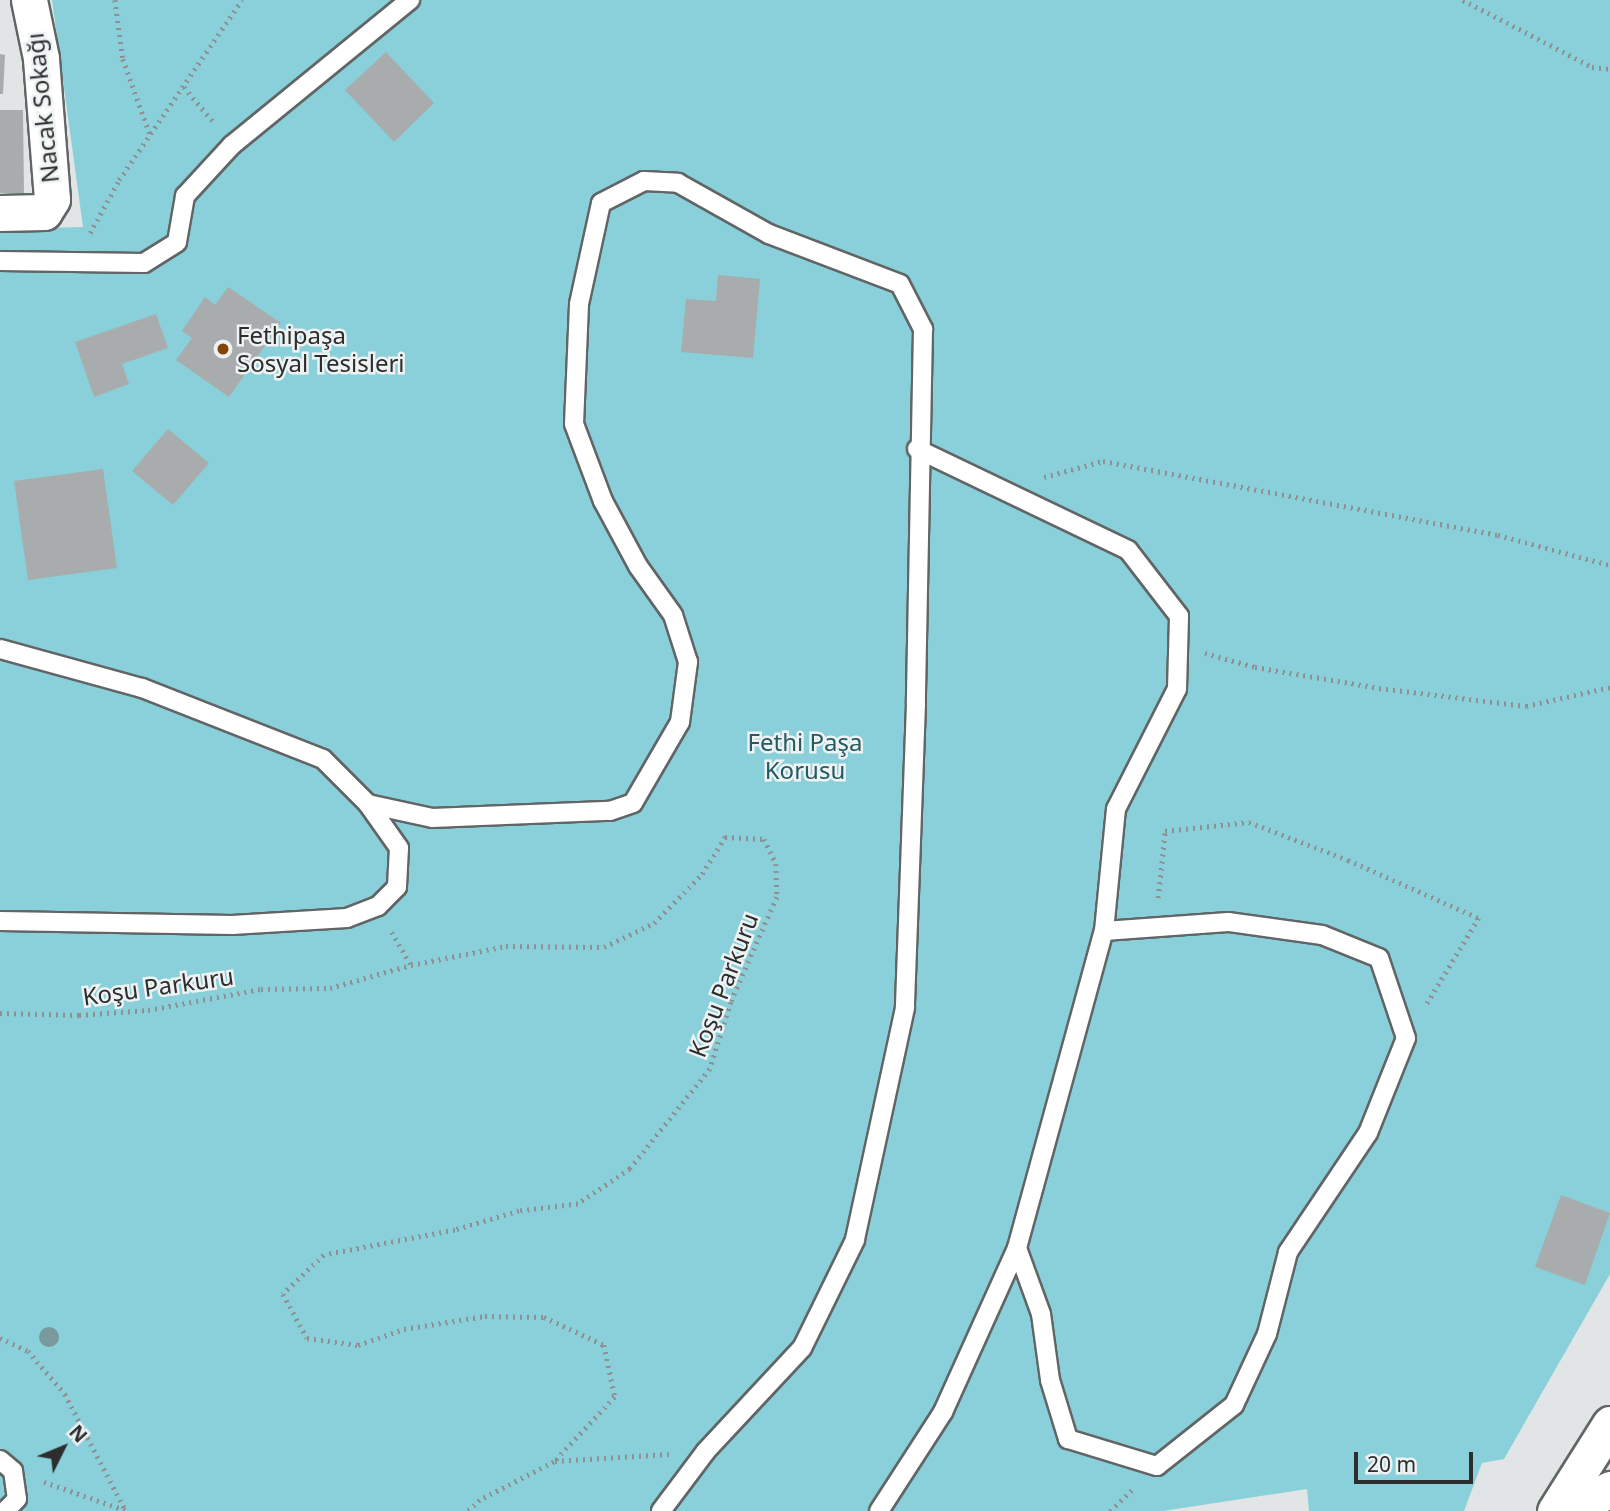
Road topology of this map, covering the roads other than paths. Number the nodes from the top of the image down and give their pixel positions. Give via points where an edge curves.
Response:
1 (29, 0) edge
2 (410, 0) edge
3 (0, 213) edge
4 (0, 261) edge
5 (917, 449) junction
6 (0, 649) edge
7 (368, 803) junction
8 (0, 921) edge
9 (1104, 931) junction
10 (1017, 1248) junction
11 (1610, 1424) edge
12 (6, 1465) edge
13 (1610, 1489) edge
14 (5, 1511) edge
15 (661, 1511) edge
16 (879, 1511) edge
17 (1555, 1511) edge
18 (1570, 1511) edge

1 - 3 street, Nacak Sokağı via 41,58 52,199 44,212
2 - 4 lane via 232,145 185,196 177,242 145,263
5 - 7 lane via 923,329 900,284 769,234 678,183 644,181 601,203 579,304 574,424 603,500 673,615 688,662 680,722 633,803 610,811 432,818
5 - 9 lane via 1128,550 1179,616 1177,689 1116,809
5 - 15 lane via 916,704 905,1008 855,1240 802,1348 706,1451
6 - 7 lane via 142,688 323,759
7 - 8 lane via 399,848 397,887 378,906 347,918 232,925
9 - 10 lane
9 - 10 lane via 1228,922 1322,935 1379,958 1406,1038 1368,1133 1288,1252 1267,1334 1234,1405 1157,1466 1069,1439 1050,1380 1041,1314
10 - 16 lane via 943,1412
11 - 17 street
12 - 14 lane via 18,1499
13 - 18 street

